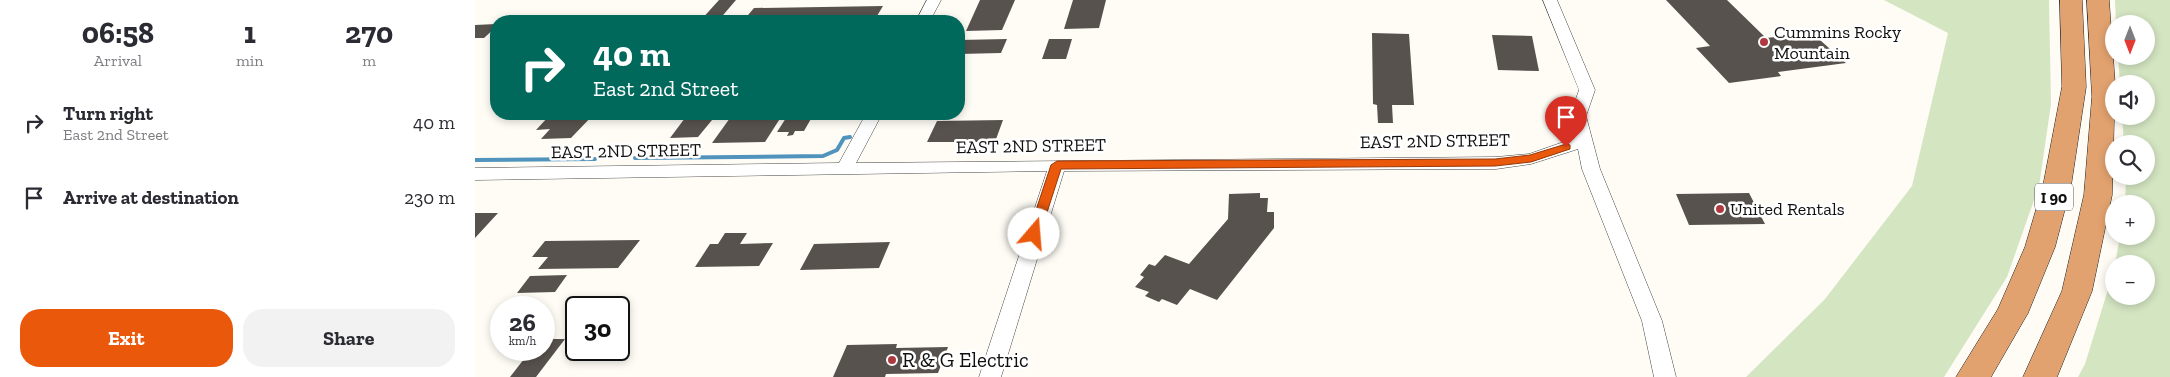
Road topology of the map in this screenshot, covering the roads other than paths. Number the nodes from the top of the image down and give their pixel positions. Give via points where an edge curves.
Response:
1 (934, 0) edge
2 (1550, 0) edge
3 (2071, 0) edge
4 (2098, 0) edge
5 (926, 15) edge
6 (871, 120) edge
7 (1584, 141) junction
8 (1057, 165) junction
9 (845, 168) junction
10 (475, 174) edge
11 (990, 377) edge
12 (1665, 377) edge
13 (1973, 377) edge
14 (2040, 377) edge

1 - 5 street
2 - 7 street via 1587,90 1578,116
3 - 13 highway, I 90 via 2074,87 2057,186 2040,247 2012,313
4 - 14 highway, I 90 via 2104,97 2097,195 2077,291
6 - 9 street
7 - 8 street, EAST 2ND STREET via 1531,159 1495,162
7 - 12 street via 1591,169 1651,321
8 - 9 street, EAST 2ND STREET
8 - 11 street
9 - 10 street, EAST 2ND STREET

